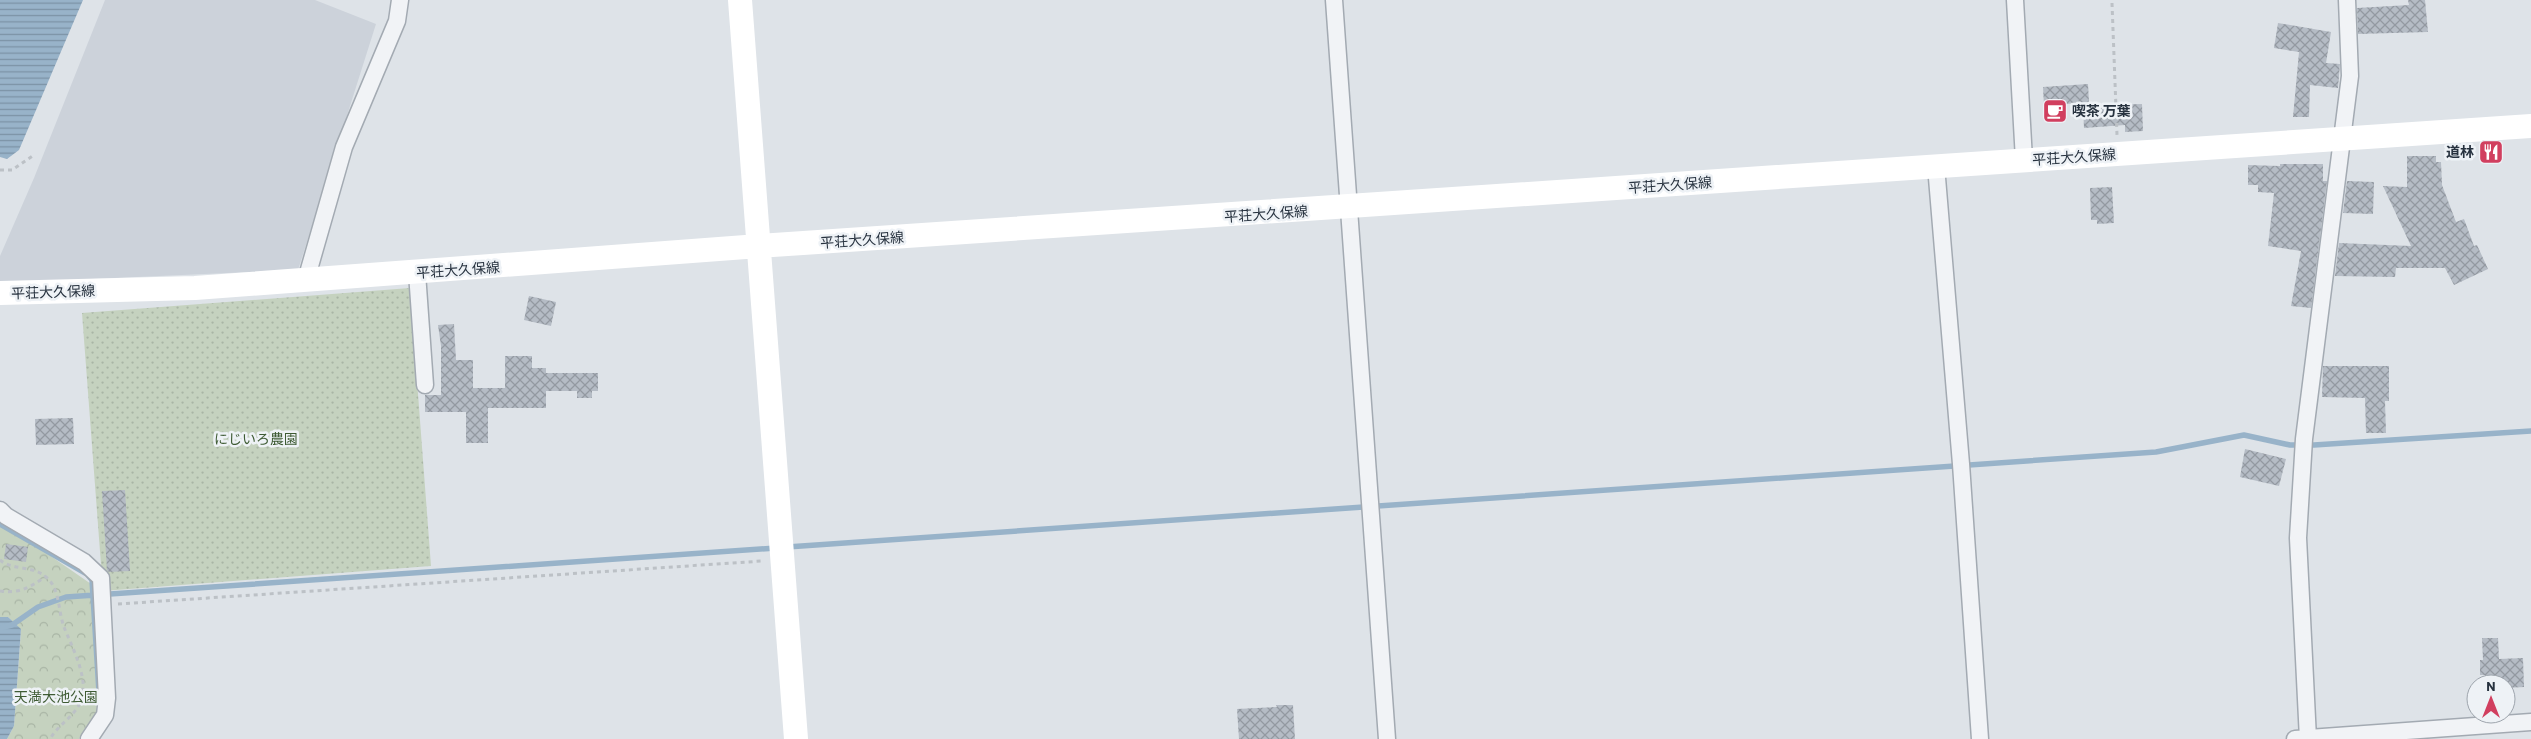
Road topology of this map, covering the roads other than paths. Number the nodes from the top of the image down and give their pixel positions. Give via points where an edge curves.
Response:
1 (400, 0) edge
2 (740, 0) edge
3 (1334, 0) edge
4 (2015, 0) edge
5 (2347, 0) edge
6 (2531, 126) edge
7 (2340, 140) junction
8 (2024, 160) junction
9 (1936, 166) junction
10 (1350, 208) junction
11 (759, 246) junction
12 (417, 273) junction
13 (306, 280) junction
14 (0, 293) edge
15 (425, 385) dead end
16 (0, 510) edge
17 (2531, 722) edge
18 (88, 739) edge
19 (796, 739) edge
20 (1387, 739) edge
21 (1980, 739) edge
22 (2304, 739) edge

1 - 13 street via 397,21 344,147
2 - 11 main road
3 - 10 street
4 - 8 street
5 - 7 street via 2350,76
6 - 7 main road, 平荘大久保線
7 - 8 main road, 平荘大久保線
7 - 22 street via 2304,439 2298,538
8 - 9 main road, 平荘大久保線
9 - 10 main road, 平荘大久保線
9 - 21 street
10 - 11 main road, 平荘大久保線
10 - 20 street
11 - 12 main road, 平荘大久保線
11 - 19 main road
12 - 13 main road, 平荘大久保線
12 - 15 street
13 - 14 main road, 平荘大久保線 via 195,288
16 - 18 street via 84,562 101,578 108,698 105,715
17 - 22 street

